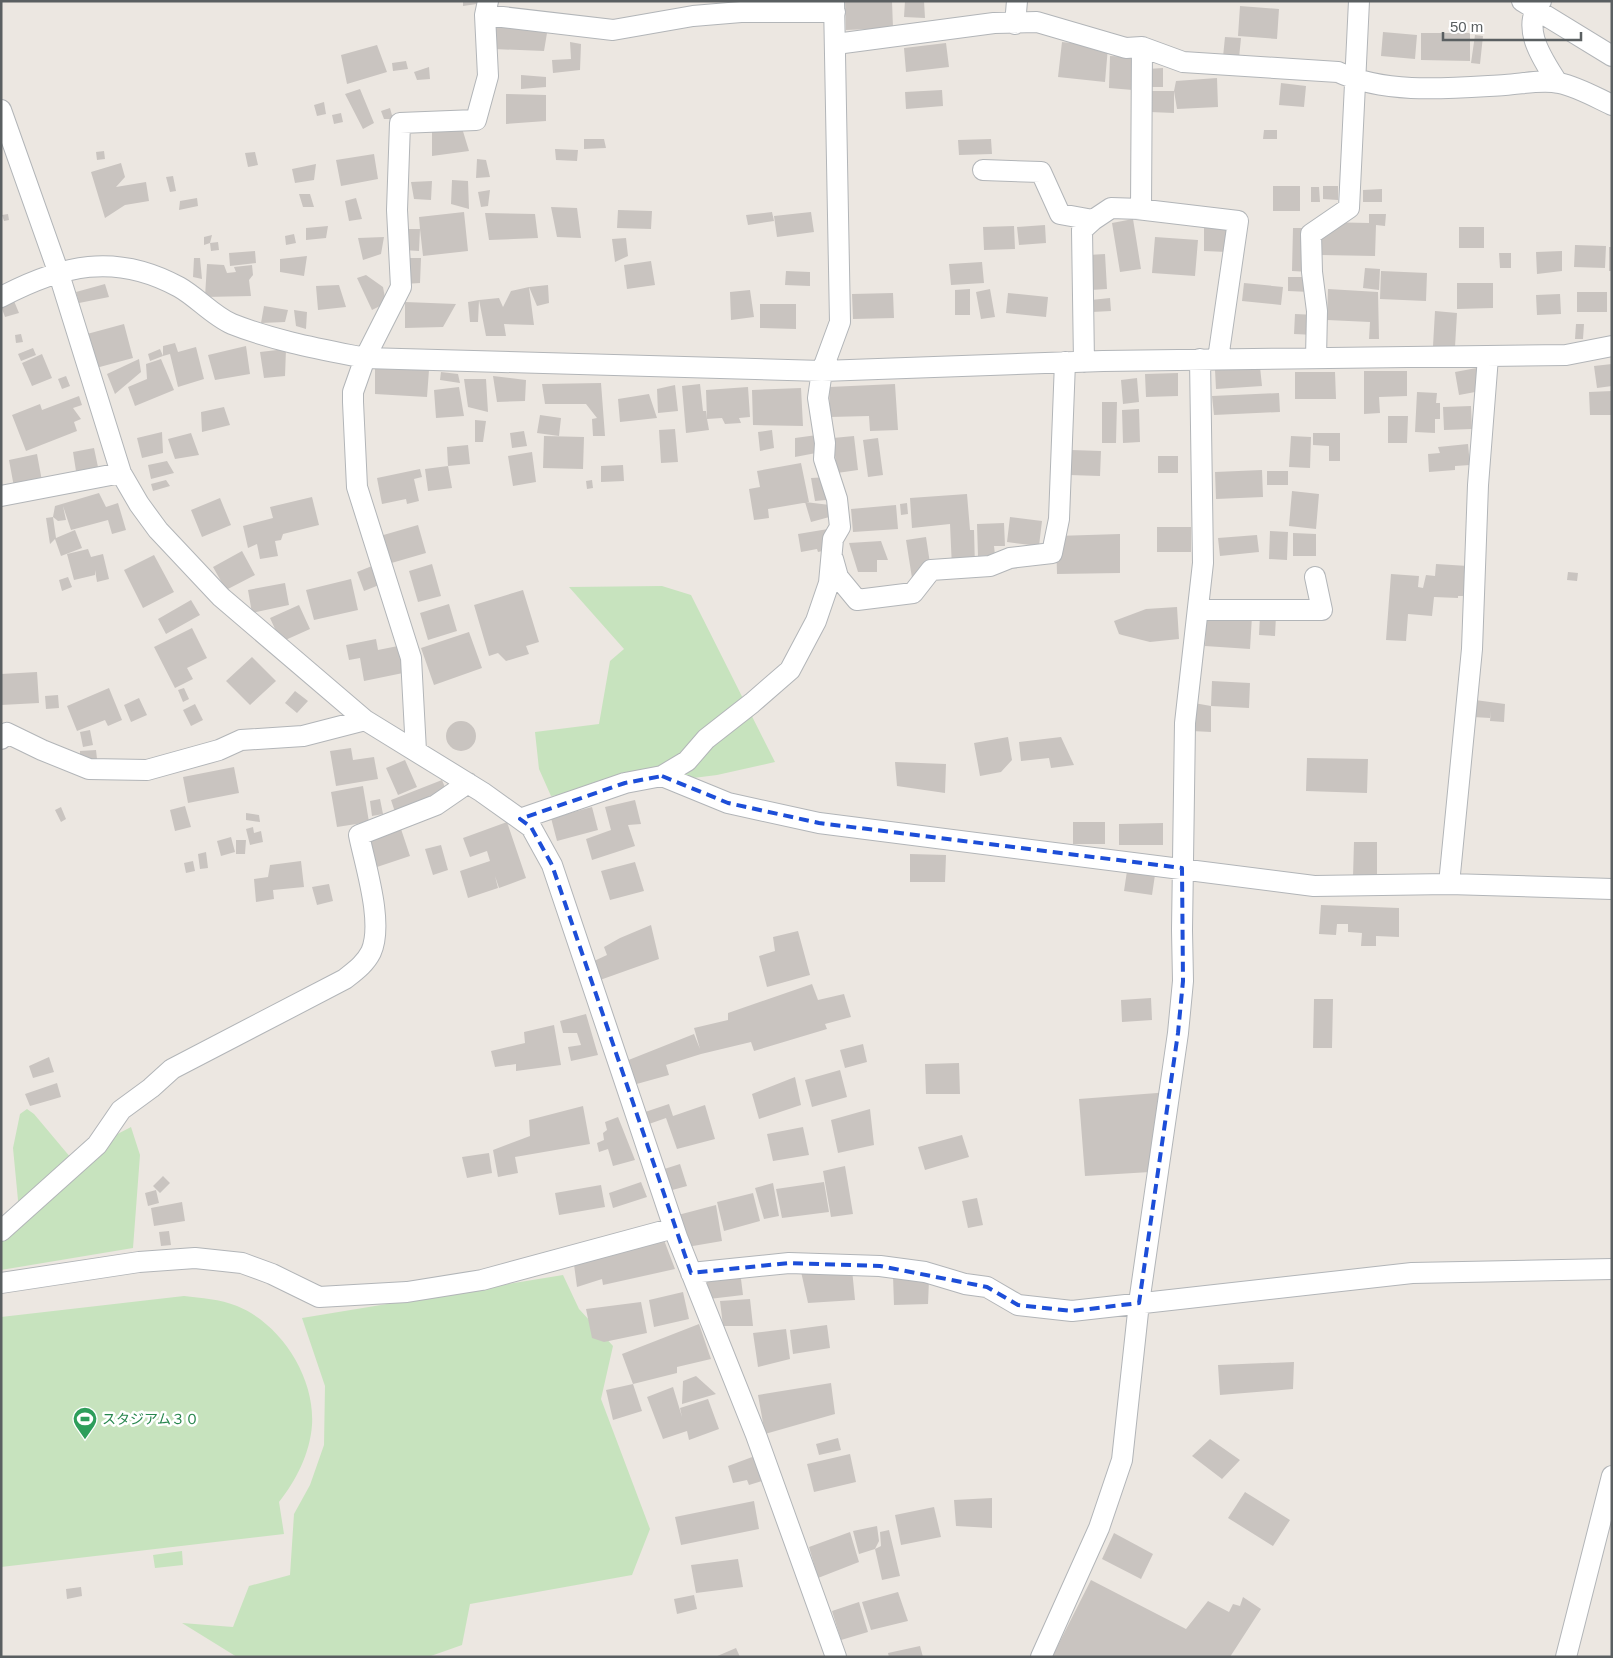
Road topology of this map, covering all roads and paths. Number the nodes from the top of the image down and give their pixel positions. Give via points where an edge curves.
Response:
1 (1017, 1) edge
2 (1359, 1) edge
3 (1533, 4) edge
4 (834, 7) edge
5 (487, 8) edge
6 (1016, 24) junction
7 (836, 44) junction
8 (1142, 47) junction
9 (1612, 56) edge
10 (1354, 80) junction
11 (1557, 82) junction
12 (1612, 105) edge
13 (1, 110) edge
14 (984, 170) dead end
15 (1137, 209) junction
16 (1093, 220) junction
17 (58, 271) junction
18 (1, 297) edge
19 (1612, 346) edge
20 (1488, 357) junction
21 (365, 358) junction
22 (1316, 358) junction
23 (1209, 359) junction
24 (1074, 362) junction
25 (822, 371) junction
26 (121, 473) junction
27 (1, 496) edge
28 (832, 555) junction
29 (1315, 577) dead end
30 (1199, 610) junction
31 (365, 720) junction
32 (1, 739) edge
33 (416, 751) junction
34 (662, 776) junction
35 (468, 783) junction
36 (520, 819) junction
37 (1182, 868) junction
38 (1449, 884) junction
39 (1612, 889) edge
40 (674, 1228) junction
41 (1, 1231) edge
42 (1612, 1269) edge
43 (691, 1273) junction
44 (1, 1283) edge
45 (1139, 1303) junction
46 (1612, 1476) edge
47 (836, 1657) edge
48 (1041, 1657) edge
49 (1566, 1657) edge

1 - 6 street
2 - 10 street
3 - 9 street
3 - 11 street via 1531,26 1537,50
4 - 5 street via 692,16 613,30
4 - 7 street
5 - 21 street via 488,76 476,120 400,124 397,210 401,287
6 - 7 street via 994,23
6 - 8 street via 1037,22 1126,48
7 - 25 street via 840,322
8 - 10 street via 1183,62 1338,72
8 - 15 street via 1141,209
10 - 11 street via 1451,88
10 - 22 street via 1349,208 1310,234 1317,311
11 - 12 street via 1578,88
13 - 17 street
14 - 16 street via 1041,172 1060,214
15 - 16 street via 1110,208
15 - 23 street via 1238,221
16 - 24 street via 1082,230
17 - 18 street
17 - 21 street via 107,266 136,270 179,287 230,323 296,345
17 - 26 street
19 - 20 street via 1566,355
20 - 22 street
20 - 38 street via 1478,485 1472,649
21 - 25 street
21 - 33 street via 353,392 357,487 411,658
22 - 23 street
23 - 24 street
23 - 30 street
24 - 25 street
24 - 28 street via 1059,519 1052,553 1010,558 990,566 931,570 913,592 857,600 838,577
25 - 28 street via 818,398 825,443 824,459 837,499 840,528 833,539
26 - 27 street
26 - 31 street via 158,530 221,597
28 - 34 street via 829,584 816,621 790,670 706,739 688,762
29 - 30 street via 1322,610
30 - 37 street via 1185,723
31 - 32 street via 303,736 241,740 219,750 147,770 89,769 7,733
31 - 33 street
33 - 35 street
34 - 36 street via 625,783
34 - 37 street via 728,803 819,823
35 - 36 street
35 - 41 street via 436,805 359,835 375,930 372,951 362,966 345,979 172,1069 121,1110 97,1144
36 - 40 street via 531,827 552,865
37 - 38 street via 1314,886
37 - 45 street via 1183,981 1178,1033
38 - 39 street
40 - 43 street
40 - 44 street via 482,1280 407,1292 319,1297 242,1263 195,1258 139,1262
42 - 45 street via 1412,1273
43 - 45 street via 789,1263 880,1266 924,1272 986,1287 1018,1305 1072,1311
43 - 47 street via 756,1435
45 - 48 street via 1119,1473 1100,1528
46 - 49 street

